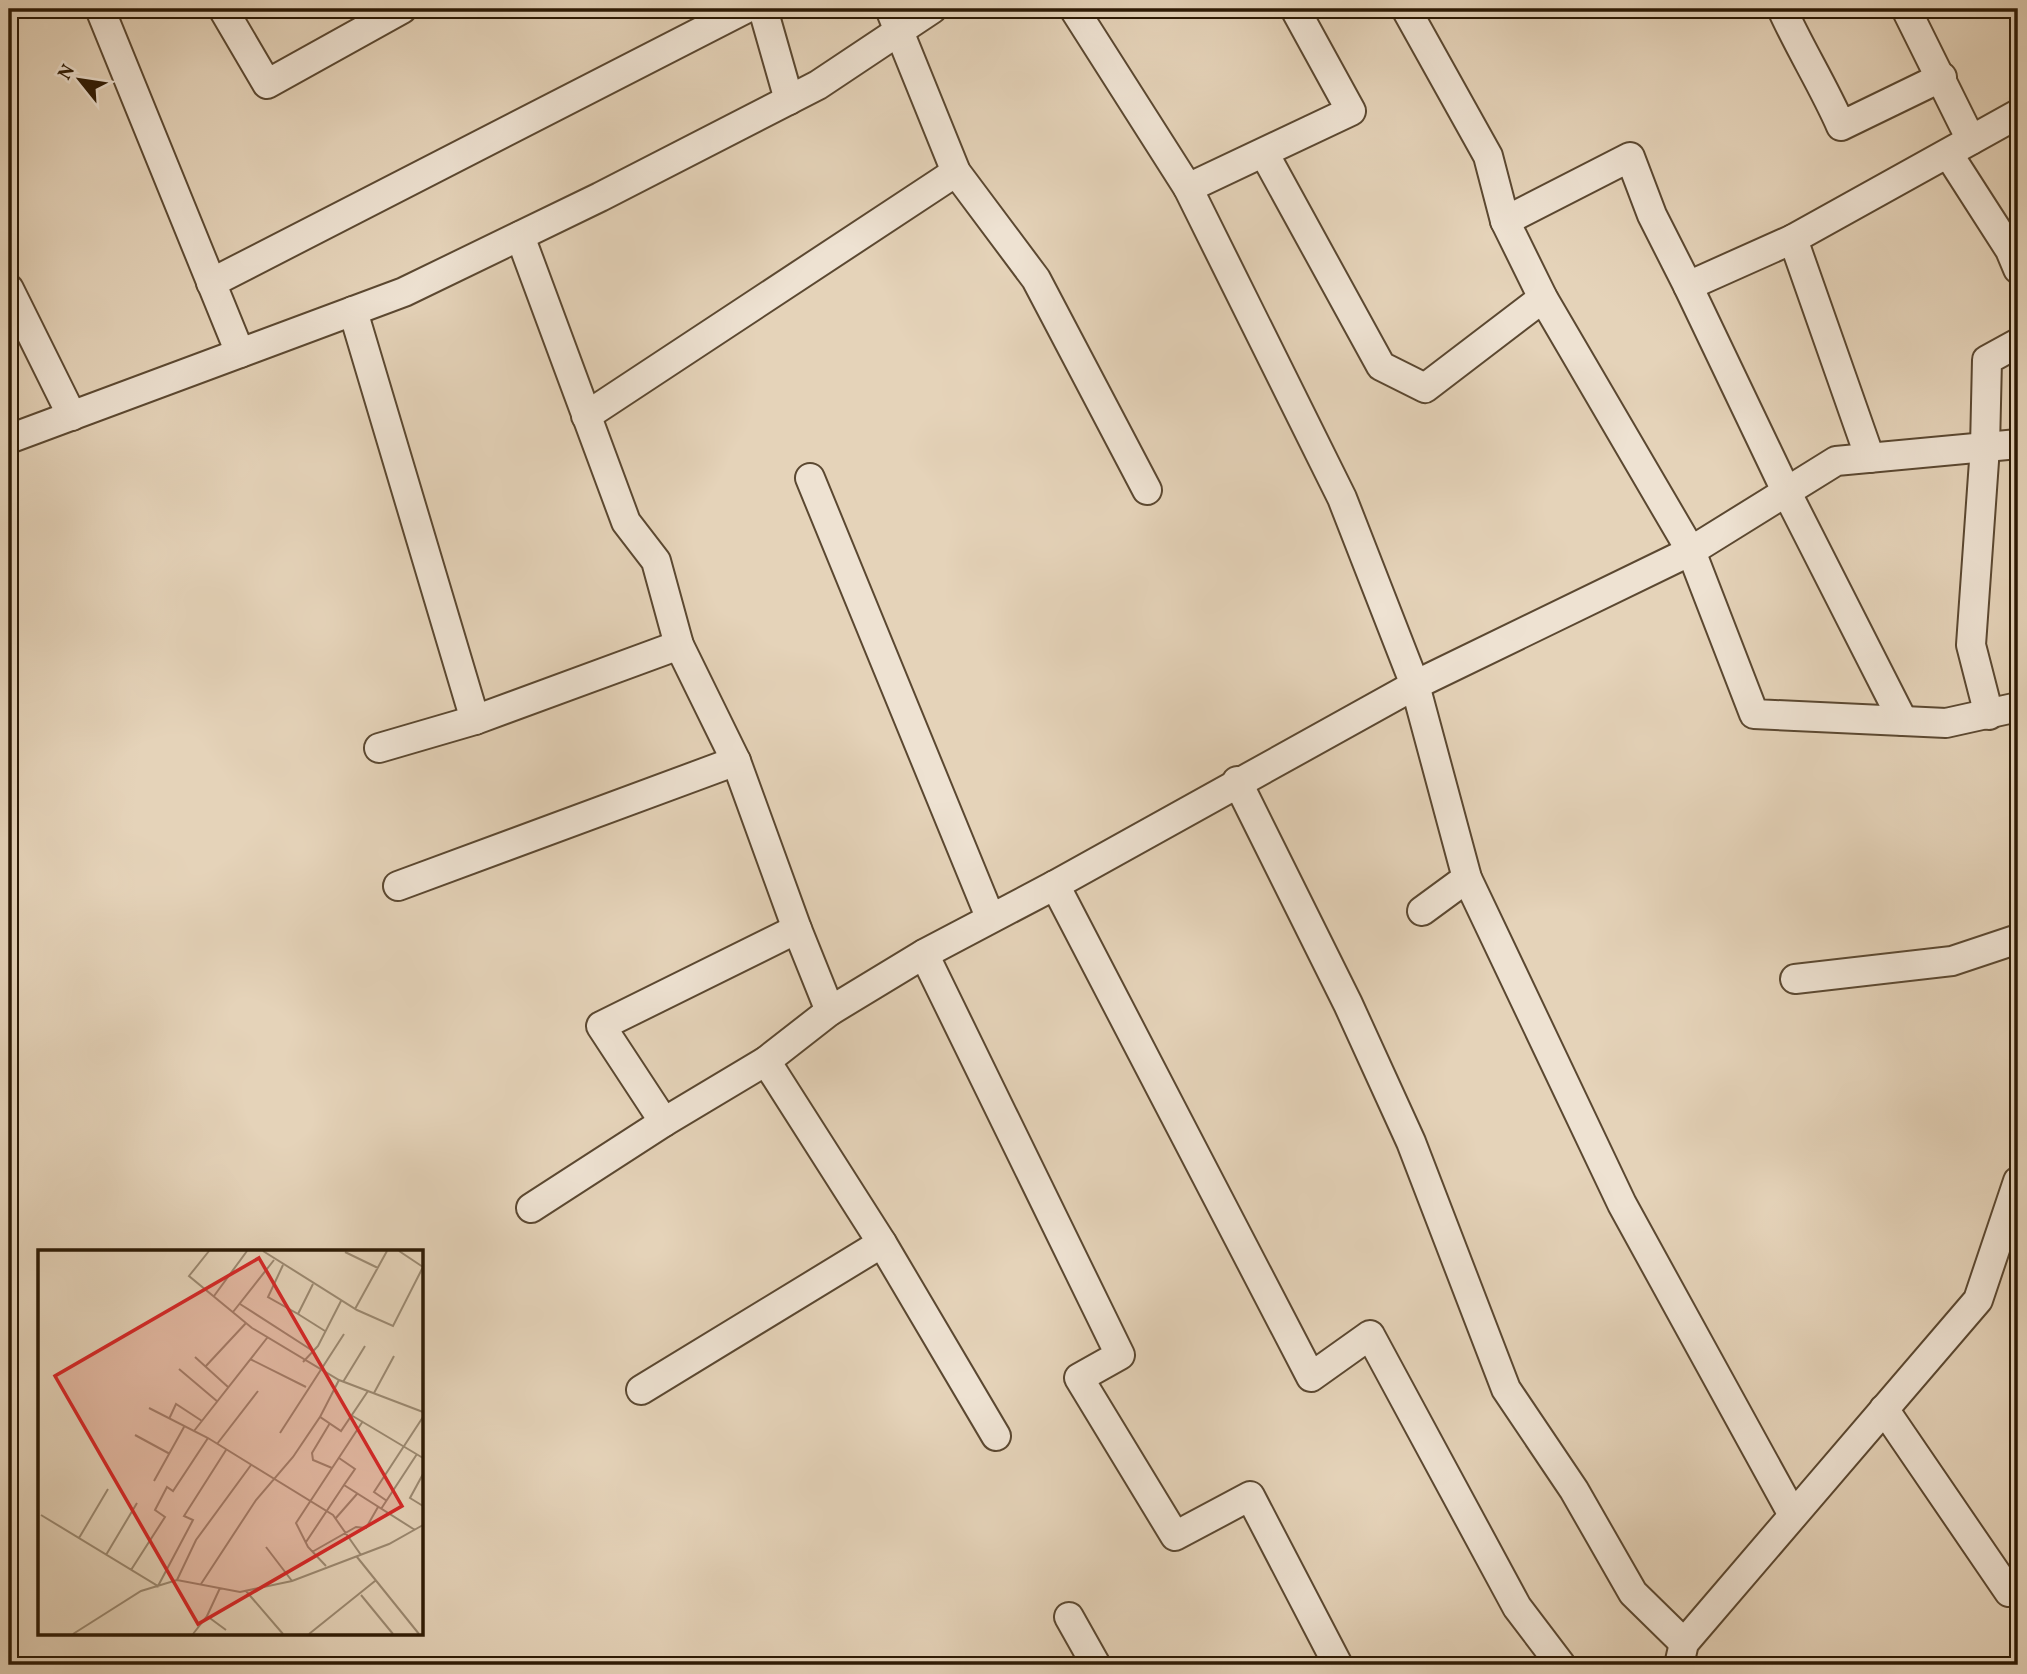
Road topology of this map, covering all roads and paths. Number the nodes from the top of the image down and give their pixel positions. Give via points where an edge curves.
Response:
1 (100, 9) edge
2 (223, 9) edge
3 (402, 9) edge
4 (745, 9) edge
5 (763, 9) edge
6 (932, 9) edge
7 (1074, 9) edge
8 (1295, 9) edge
9 (1406, 9) edge
10 (1782, 9) edge
11 (1906, 9) edge
12 (895, 19) edge
13 (1942, 76) junction
14 (789, 100) junction
15 (2018, 114) edge
16 (1960, 147) junction
17 (1264, 153) junction
18 (956, 172) junction
19 (1188, 188) junction
20 (1505, 221) junction
21 (520, 236) junction
22 (1793, 239) junction
23 (2018, 269) edge
24 (211, 283) junction
25 (1688, 286) junction
26 (9, 289) edge
27 (1543, 298) junction
28 (353, 311) junction
29 (2018, 343) edge
30 (240, 353) junction
31 (72, 416) junction
32 (586, 416) junction
33 (9, 439) edge
34 (2018, 444) edge
35 (1985, 447) junction
36 (1870, 458) junction
37 (810, 478) dead end
38 (1147, 490) dead end
39 (1787, 493) junction
40 (1691, 551) junction
41 (679, 645) junction
42 (1415, 685) junction
43 (2018, 707) edge
44 (1989, 715) junction
45 (475, 720) junction
46 (1903, 721) junction
47 (379, 748) dead end
48 (736, 761) junction
49 (1237, 781) junction
50 (1467, 878) junction
51 (1055, 885) junction
52 (398, 886) dead end
53 (1422, 911) dead end
54 (990, 917) junction
55 (797, 929) junction
56 (2018, 939) edge
57 (924, 954) junction
58 (1796, 979) dead end
59 (830, 1011) junction
60 (766, 1061) junction
61 (664, 1122) junction
62 (2018, 1181) edge
63 (531, 1209) dead end
64 (882, 1243) junction
65 (2018, 1256) edge
66 (1991, 1262) junction
67 (641, 1390) dead end
68 (1884, 1409) junction
69 (996, 1436) dead end
70 (1793, 1516) junction
71 (2015, 1598) edge
72 (1069, 1617) dead end
73 (1682, 1654) edge
74 (1096, 1665) edge
75 (1339, 1665) edge
76 (1561, 1665) edge

1 - 24 street
2 - 3 street via 267,84
4 - 24 street
5 - 14 street
6 - 12 street
7 - 19 street
8 - 17 street via 1351,111
9 - 20 street via 1488,156
10 - 13 street via 1841,126
11 - 13 street
12 - 14 street via 818,85
12 - 18 street
13 - 16 street
14 - 21 street
15 - 16 street
16 - 22 street
16 - 23 street
17 - 19 street
17 - 27 street via 1381,366 1425,388
18 - 32 street
18 - 38 street via 1036,278
19 - 42 street via 1342,498
20 - 25 street via 1630,157
20 - 27 street
21 - 28 street via 404,292
21 - 32 street
22 - 25 street
22 - 36 street
24 - 30 street
25 - 39 street
26 - 31 street
27 - 40 street
28 - 30 street
28 - 45 street
29 - 35 street via 1987,360
30 - 31 street
31 - 33 street
32 - 41 street via 626,522 656,561
34 - 35 street
35 - 36 street
35 - 44 street via 1971,645
36 - 39 street via 1836,461
37 - 54 street
39 - 40 street
39 - 46 street
40 - 42 street
40 - 46 street via 1754,713
41 - 45 street
41 - 48 street
42 - 49 street
42 - 50 street
43 - 44 street
44 - 46 street via 1946,723
45 - 47 street
48 - 52 street
48 - 55 street
49 - 51 street
49 - 73 street via 1411,1142 1506,1389 1574,1490 1633,1593
50 - 53 street
50 - 70 street via 1622,1204
51 - 54 street
51 - 76 street via 1311,1377 1370,1335 1517,1607
54 - 57 street
55 - 59 street
55 - 61 street via 601,1026
56 - 58 street via 1952,961
57 - 59 street
57 - 75 street via 1120,1355 1079,1378 1175,1536 1250,1496
59 - 60 street
60 - 61 street
60 - 64 street
61 - 63 street
62 - 66 street
64 - 67 street
64 - 69 street
65 - 66 street
66 - 68 street via 1978,1300
68 - 70 street
68 - 71 street
70 - 73 street
72 - 74 street

